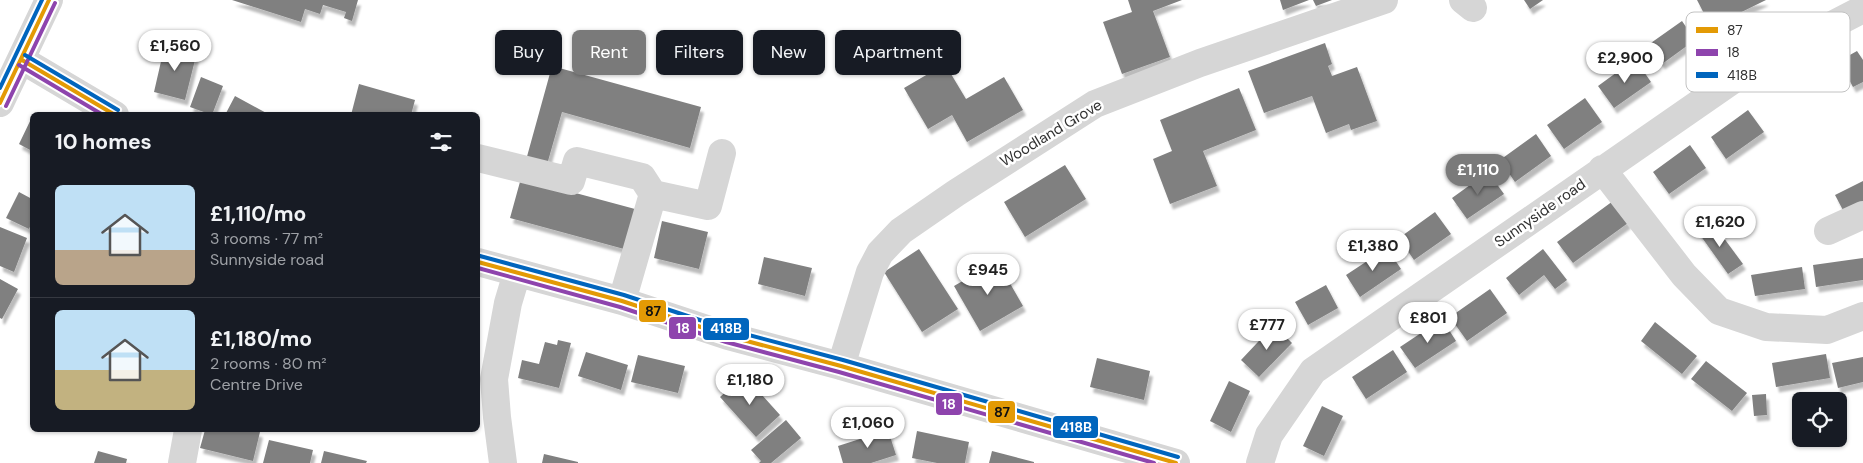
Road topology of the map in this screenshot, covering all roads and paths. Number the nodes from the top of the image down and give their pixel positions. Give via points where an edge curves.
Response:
1 (49, 0) edge
2 (1384, 0) edge
3 (1863, 8) edge
4 (1850, 15) edge
5 (22, 60) junction
6 (1715, 92) edge
7 (0, 103) edge
8 (110, 112) edge
9 (722, 153) dead end
10 (480, 158) edge
11 (1602, 170) junction
12 (653, 194) junction
13 (1863, 215) edge
14 (1828, 231) dead end
15 (480, 263) edge
16 (517, 273) junction
17 (622, 301) junction
18 (1863, 316) edge
19 (841, 366) junction
20 (188, 432) edge
21 (182, 463) edge
22 (503, 463) edge
23 (1176, 463) edge
24 (1260, 463) edge

1 - 5 street
2 - 19 street, Woodland Grove via 1200,63 1095,104 949,198 901,231 880,253 870,272
3 - 4 street, Sunnyside road
5 - 7 street
5 - 8 street
6 - 11 street, Sunnyside road
9 - 12 street via 708,206
10 - 12 street via 571,181 577,161 642,177
11 - 18 street via 1684,275 1718,311 1766,327 1827,330
11 - 24 street, Sunnyside road via 1313,370 1269,435
12 - 17 street
13 - 14 street
15 - 16 street
16 - 17 street
16 - 22 street via 494,379
17 - 19 street via 728,336
19 - 23 street
20 - 21 street

